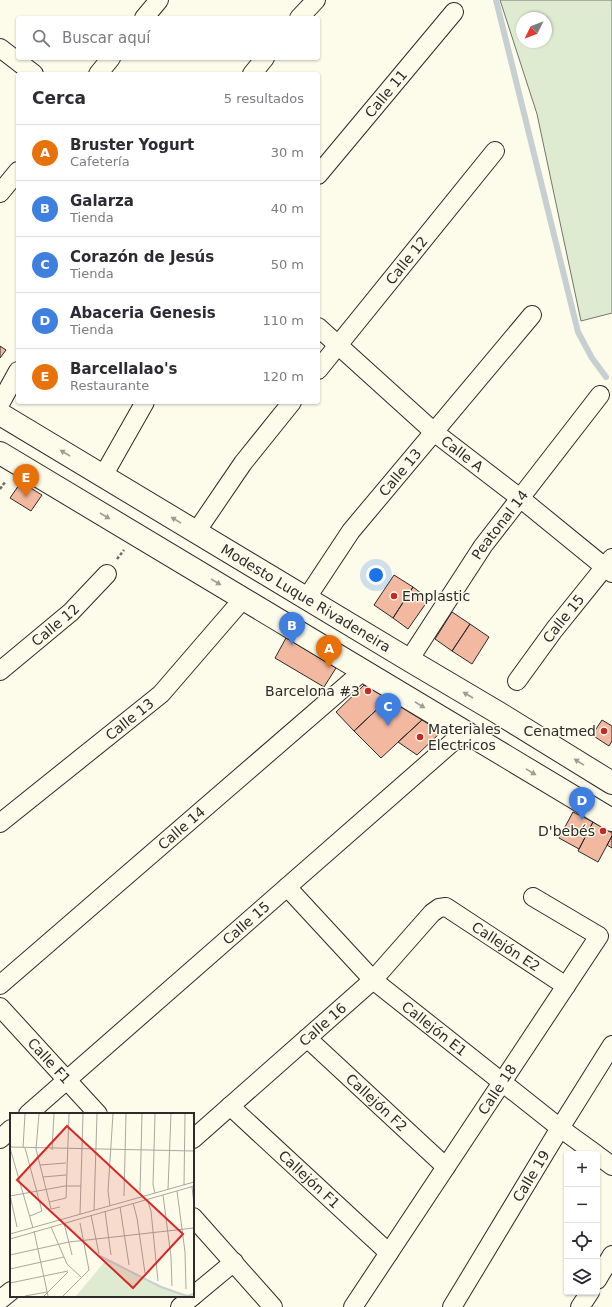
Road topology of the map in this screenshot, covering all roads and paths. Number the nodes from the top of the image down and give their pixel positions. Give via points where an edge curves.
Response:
1 (159, 0) edge
2 (316, 0) edge
3 (454, 12) dead end
4 (146, 16) edge
5 (301, 16) edge
6 (0, 48) edge
7 (109, 60) edge
8 (263, 60) edge
9 (31, 72) edge
10 (100, 72) edge
11 (254, 72) edge
12 (495, 151) dead end
13 (16, 173) edge
14 (320, 173) edge
15 (0, 193) edge
16 (532, 316) dead end
17 (320, 329) edge
18 (339, 344) junction
19 (320, 368) edge
20 (16, 374) edge
21 (600, 395) dead end
22 (0, 404) edge
23 (144, 404) edge
24 (290, 404) edge
25 (0, 414) edge
26 (434, 432) junction
27 (0, 453) edge
28 (103, 476) junction
29 (9, 477) dead end
30 (0, 489) edge
31 (520, 498) junction
32 (196, 532) junction
33 (610, 566) edge
34 (107, 574) dead end
35 (243, 599) junction
36 (306, 599) junction
37 (409, 660) junction
38 (363, 670) junction
39 (0, 671) edge
40 (518, 681) dead end
41 (464, 732) junction
42 (611, 779) edge
43 (612, 820) edge
44 (0, 823) edge
45 (287, 887) junction
46 (533, 897) dead end
47 (446, 907) joint
48 (373, 980) junction
49 (0, 985) edge
50 (566, 986) junction
51 (0, 1007) edge
52 (307, 1038) junction
53 (612, 1045) edge
54 (67, 1080) junction
55 (502, 1082) junction
56 (230, 1106) junction
57 (29, 1113) edge
58 (97, 1113) edge
59 (560, 1128) junction
60 (10, 1130) edge
61 (194, 1138) edge
62 (0, 1139) edge
63 (592, 1151) edge
64 (600, 1157) edge
65 (612, 1166) edge
66 (446, 1167) junction
67 (194, 1218) edge
68 (389, 1253) junction
69 (612, 1255) edge
70 (234, 1262) junction
71 (600, 1275) edge
72 (10, 1292) edge
73 (194, 1295) edge
74 (588, 1295) edge
75 (192, 1297) edge
76 (0, 1300) edge
77 (180, 1307) edge
78 (273, 1307) edge
79 (353, 1307) edge
80 (452, 1307) edge
81 (580, 1307) edge

1 - 4 street
2 - 5 street
3 - 14 street, Calle 11
6 - 9 street
7 - 10 street
8 - 11 street
12 - 18 street, Calle 12
13 - 15 street
16 - 26 street, Calle 13
17 - 18 street, Calle A
18 - 19 street, Calle 12
18 - 26 street, Calle A
20 - 22 street
21 - 31 street, Peatonal 14
23 - 28 street
24 - 32 street via 244,463
28 -> 25 street, Modesto Luque Rivadeneira
26 - 31 street, Calle A
26 - 36 street, Calle 13 via 351,530
27 -> 35 street
32 -> 28 street, Modesto Luque Rivadeneira
29 - 30 path
31 - 33 street, Calle A
31 - 37 street, Peatonal 14 via 483,546
32 - 36 street, Modesto Luque Rivadeneira
33 - 40 street, Calle 15 via 554,630
34 - 39 street, Calle 12 via 71,612
35 - 38 street
35 - 44 street, Calle 13 via 161,694
36 - 37 street, Modesto Luque Rivadeneira
42 -> 37 street, Modesto Luque Rivadeneira
38 -> 41 street
38 - 49 street, Calle 14
41 -> 43 street
41 - 45 street, Calle 15
45 - 48 street, Callejón E1
45 - 54 street, Calle 15
46 - 50 street, Calle 18 via 599,936
47 - 48 street, Calle 16 via 432,912
47 - 50 street, Callejón E2
48 - 52 street, Calle 16
48 - 55 street, Callejón E1
50 - 55 street, Calle 18
51 - 54 street, Calle F1
52 - 56 street, Calle 16
52 - 66 street, Callejón F2
53 - 59 street, Calle 19
54 - 57 street, Calle 15
54 - 58 street, Calle F1
55 - 59 street, Callejón E1
55 - 66 street, Calle 18
56 - 61 street, Calle 16
56 - 68 street, Callejón F1
59 - 63 street, Callejón E1
59 - 80 street, Calle 19
60 - 62 street
64 - 65 street, Callejón E1
66 - 68 street, Calle 18
67 - 70 street
68 - 79 street, Calle 18
69 - 71 street
70 - 73 street
70 - 78 street
72 - 76 street
74 - 81 street
75 - 77 street

